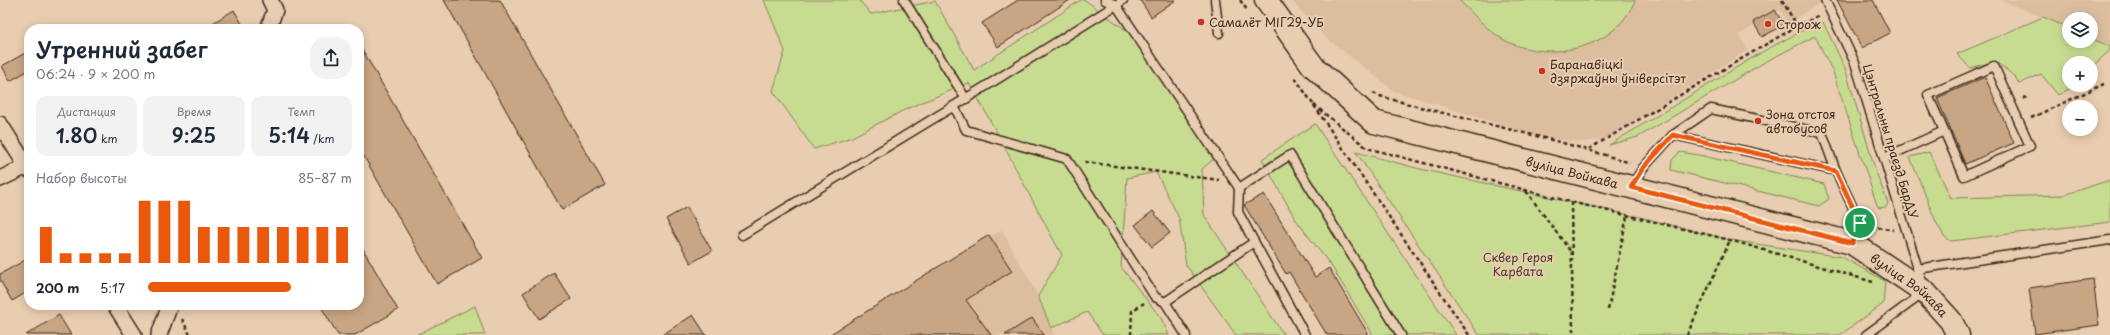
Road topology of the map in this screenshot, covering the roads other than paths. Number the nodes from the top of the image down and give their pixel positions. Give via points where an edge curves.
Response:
1 (270, 0) edge
2 (904, 0) edge
3 (1105, 0) edge
4 (1123, 0) edge
5 (1215, 0) edge
6 (1266, 0) edge
7 (1825, 0) edge
8 (1116, 5) junction
9 (270, 24) edge
10 (1219, 34) dead end
11 (966, 99) junction
12 (954, 106) junction
13 (0, 124) edge
14 (1944, 131) junction
15 (1673, 135) junction
16 (1884, 158) junction
17 (24, 161) edge
18 (24, 169) edge
19 (1836, 171) junction
20 (0, 179) edge
21 (1237, 185) junction
22 (1631, 187) junction
23 (742, 234) dead end
24 (2110, 240) edge
25 (1254, 242) junction
26 (1852, 243) junction
27 (1917, 269) junction
28 (1925, 292) junction
29 (1165, 302) junction
30 (118, 310) edge
31 (168, 310) edge
32 (1954, 328) edge
33 (134, 335) edge
34 (160, 335) edge
35 (1186, 335) edge
36 (1305, 335) edge
37 (1401, 335) edge
38 (1866, 335) edge

1 - 9 street via 274,10
2 - 11 lane
3 - 8 lane
4 - 8 lane
5 - 10 lane
6 - 22 main road, вуліца Войкава via 1313,66 1374,122
7 - 16 lane, Цэнтральны праезд БарДУ via 1855,62
8 - 11 lane
8 - 21 lane
11 - 12 lane
12 - 23 lane
12 - 29 lane via 966,130 1066,159 1154,297
13 - 17 street
14 - 14 lane via 1964,176 2030,146 1994,66 1928,95
14 - 16 lane
15 - 19 lane
15 - 19 lane via 1711,110 1822,133
15 - 22 lane via 1643,168
16 - 27 lane, Цэнтральны праезд БарДУ
18 - 20 street
19 - 26 lane via 1860,223
21 - 25 lane via 1238,212
21 - 37 lane via 1290,155
22 - 26 main road, вуліца Войкава
24 - 27 lane
25 - 29 lane
25 - 36 lane
26 - 28 main road, вуліца Войкава
27 - 28 lane, Цэнтральны праезд БарДУ
28 - 32 main road, вуліца Войкава
28 - 38 lane
29 - 35 lane
30 - 33 street
31 - 34 street

